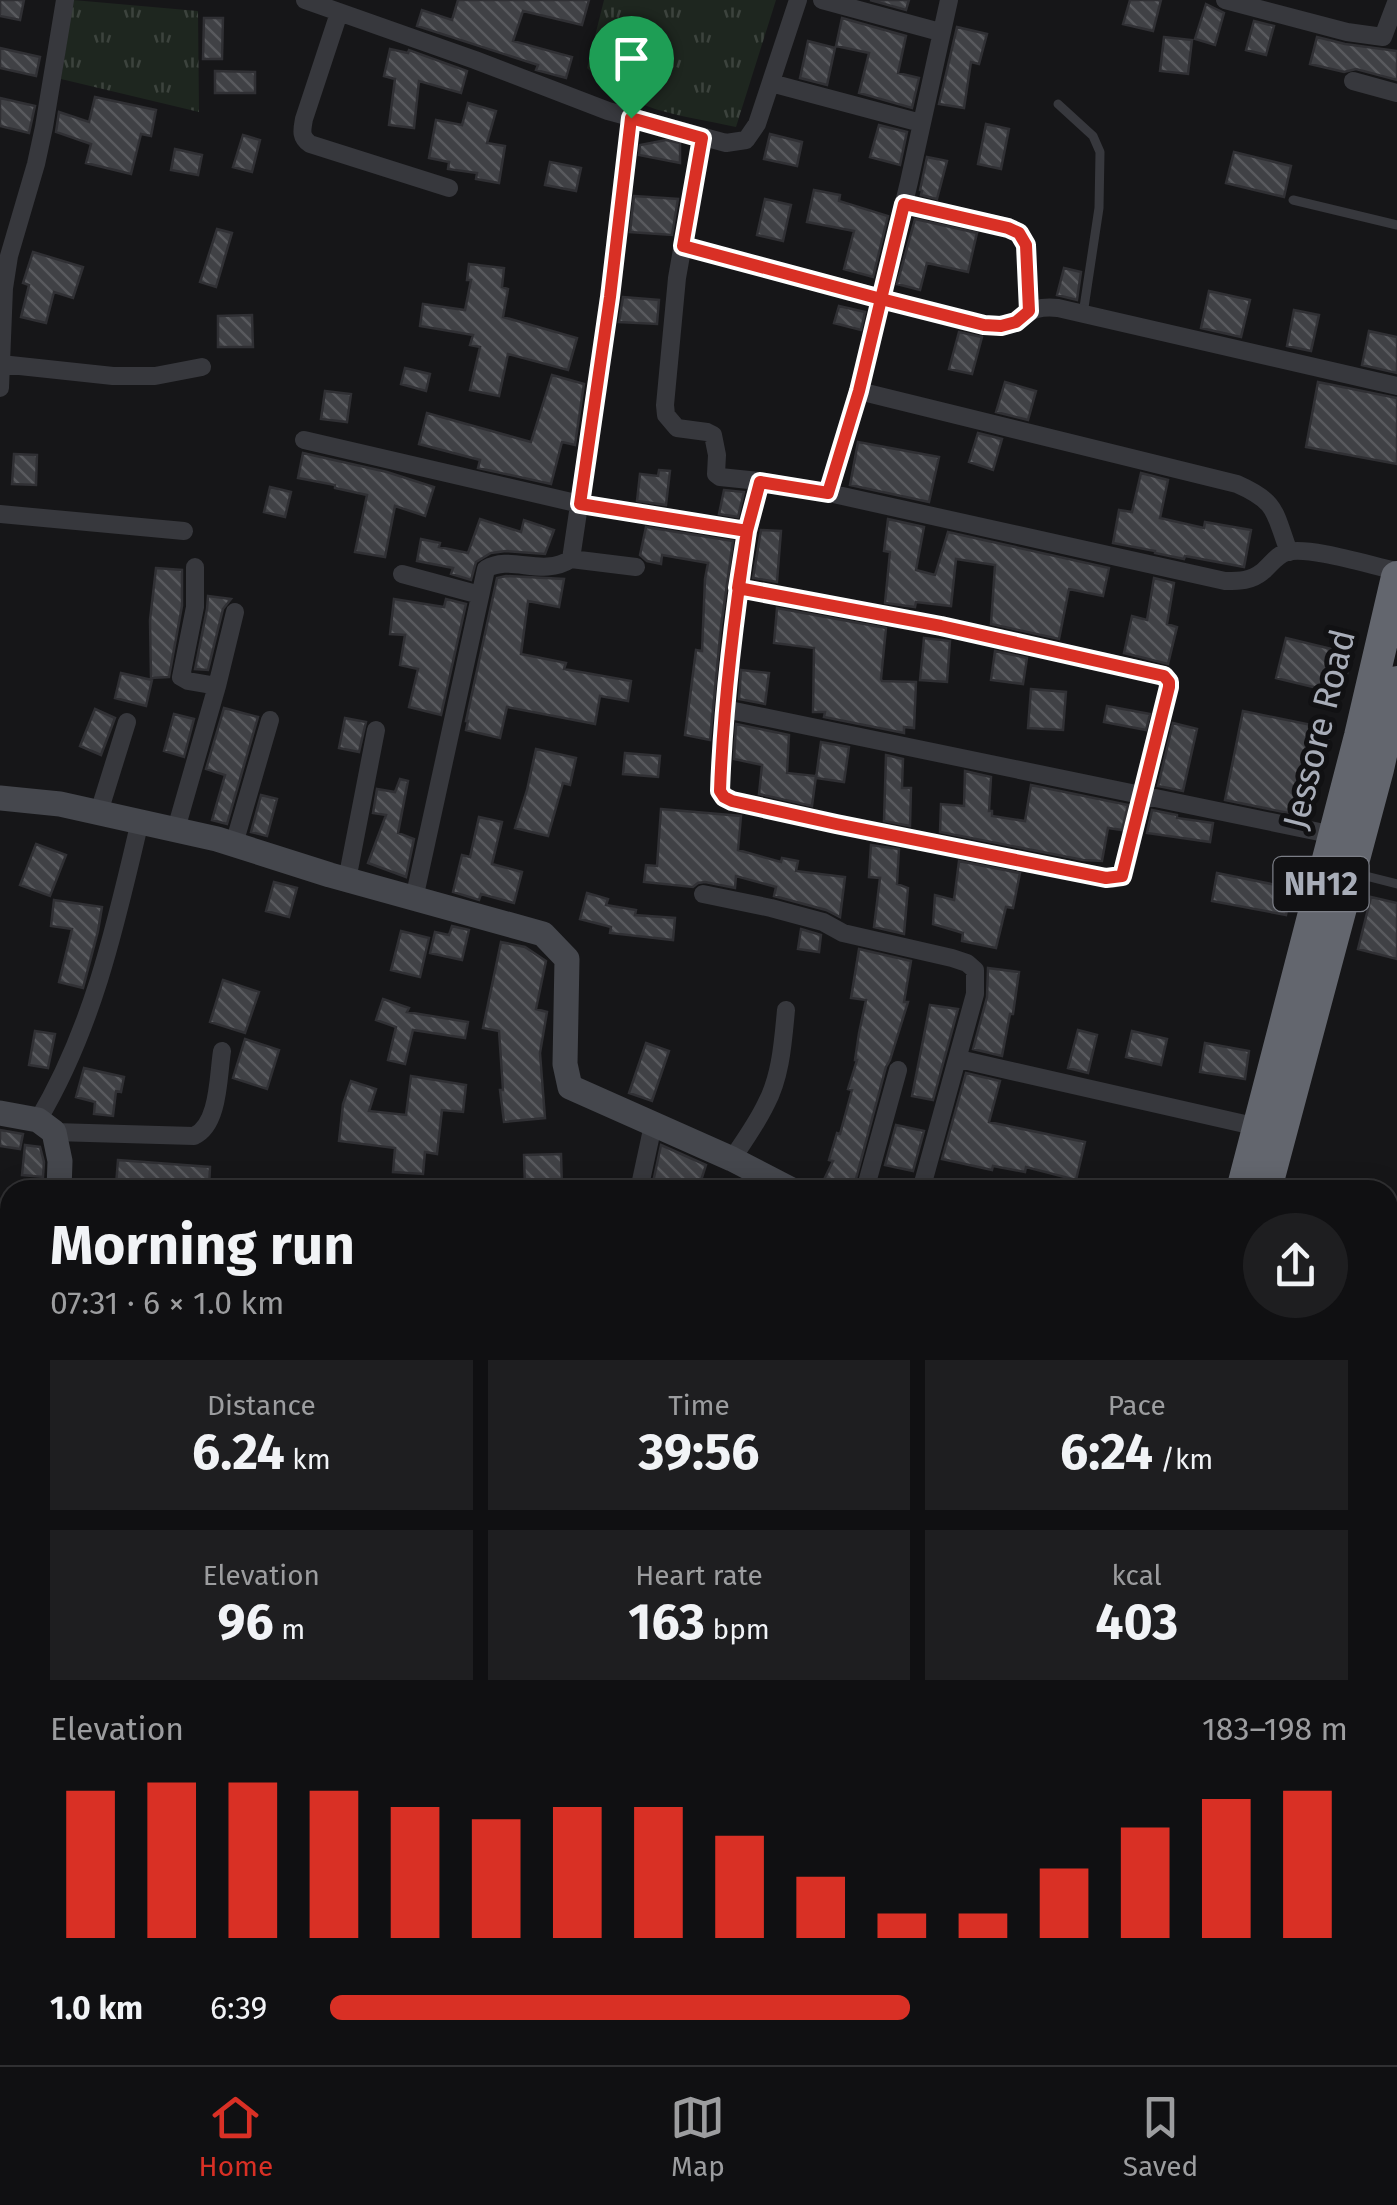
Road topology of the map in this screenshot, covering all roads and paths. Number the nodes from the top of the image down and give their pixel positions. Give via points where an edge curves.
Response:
1 (65, 0) edge
2 (305, 0) edge
3 (798, 0) edge
4 (822, 0) edge
5 (949, 0) edge
6 (1225, 0) edge
7 (1397, 0) edge
8 (340, 13) junction
9 (940, 32) junction
10 (1353, 81) dead end
11 (770, 83) junction
12 (1397, 93) edge
13 (1058, 104) dead end
14 (631, 118) junction
15 (921, 123) junction
16 (702, 138) junction
17 (449, 188) dead end
18 (1293, 200) dead end
19 (904, 204) junction
20 (1397, 225) edge
21 (683, 246) junction
22 (2, 288) edge
23 (881, 299) junction
24 (1029, 311) junction
25 (1083, 314) junction
26 (1, 364) edge
27 (202, 366) dead end
28 (1397, 386) edge
29 (0, 388) edge
30 (859, 391) junction
31 (304, 440) dead end
32 (760, 482) junction
33 (828, 493) junction
34 (580, 504) junction
35 (0, 514) edge
36 (747, 531) junction
37 (184, 532) dead end
38 (1288, 552) junction
39 (570, 558) junction
40 (195, 567) dead end
41 (636, 567) dead end
42 (402, 574) dead end
43 (1397, 574) edge
44 (738, 588) junction
45 (480, 595) junction
46 (235, 612) dead end
47 (1397, 682) edge
48 (218, 686) junction
49 (725, 709) junction
50 (270, 720) dead end
51 (126, 722) dead end
52 (376, 730) dead end
53 (1142, 796) junction
54 (0, 798) edge
55 (99, 812) junction
56 (140, 821) junction
57 (176, 830) junction
58 (1334, 836) junction
59 (234, 844) junction
60 (1350, 872) junction
61 (347, 880) junction
62 (1397, 884) edge
63 (703, 894) dead end
64 (414, 899) junction
65 (786, 1010) dead end
66 (222, 1051) dead end
67 (959, 1059) junction
68 (898, 1070) dead end
69 (0, 1112) edge
70 (653, 1125) junction
71 (46, 1126) junction
72 (1258, 1128) junction
73 (732, 1158) junction
74 (59, 1180) edge
75 (641, 1180) edge
76 (772, 1180) edge
77 (868, 1180) edge
78 (924, 1180) edge
79 (1245, 1180) edge
80 (1268, 1180) edge

1 - 22 street via 36,164
2 - 8 street
3 - 11 street
4 - 9 street
5 - 9 street
6 - 7 street via 1382,37
8 - 14 street
8 - 17 street via 304,118 305,140
9 - 15 street
10 - 12 street
11 - 15 street
11 - 16 street via 746,140
13 - 25 lane via 1100,152
14 - 16 street
14 - 34 street
15 - 19 street
16 - 21 street
18 - 20 lane
19 - 23 street
19 - 24 street via 1019,233 1026,245
21 - 23 street
21 - 32 street via 666,414 677,428 713,435 720,478
22 - 26 street
23 - 24 street via 984,325 1016,322
23 - 30 street
24 - 25 street via 1043,306
25 - 28 street
26 - 27 street via 113,376
26 - 29 street
30 - 33 street
30 - 38 street via 1237,484 1272,504
31 - 34 street
32 - 33 street
32 - 36 street
33 - 38 street via 1225,582 1246,582
34 - 36 street
34 - 39 street
35 - 37 street
36 - 44 street
38 - 43 street
39 - 41 street
39 - 45 street via 548,568 491,565
40 - 48 street via 195,607 181,677
42 - 45 street
43 - 58 highway, Jessore Road / NH12
44 - 49 street
44 - 53 street via 1164,676 1169,687
45 - 64 street
46 - 48 street
47 - 60 highway, Jessore Road / NH12 via 1383,770
48 - 57 street
49 - 53 street
49 - 53 street via 724,797 836,824 1116,879 1124,874
50 - 59 street
51 - 55 street
52 - 61 street
53 - 58 street
54 - 55 street
55 - 56 street
56 - 57 street
56 - 71 street via 115,928
57 - 59 street
58 - 72 highway, Jessore Road / NH12
59 - 61 street
60 - 62 lane
60 - 80 highway, Jessore Road / NH12
61 - 64 street
63 - 67 street via 967,963 977,980
64 - 70 street via 542,934 567,959 570,1087
65 - 73 street via 774,1086
66 - 71 street via 204,1132
67 - 72 street
67 - 78 street
68 - 77 street
69 - 71 street
70 - 73 street
70 - 75 street
71 - 74 street via 60,1161
72 - 79 highway, Jessore Road / NH12
73 - 76 street

